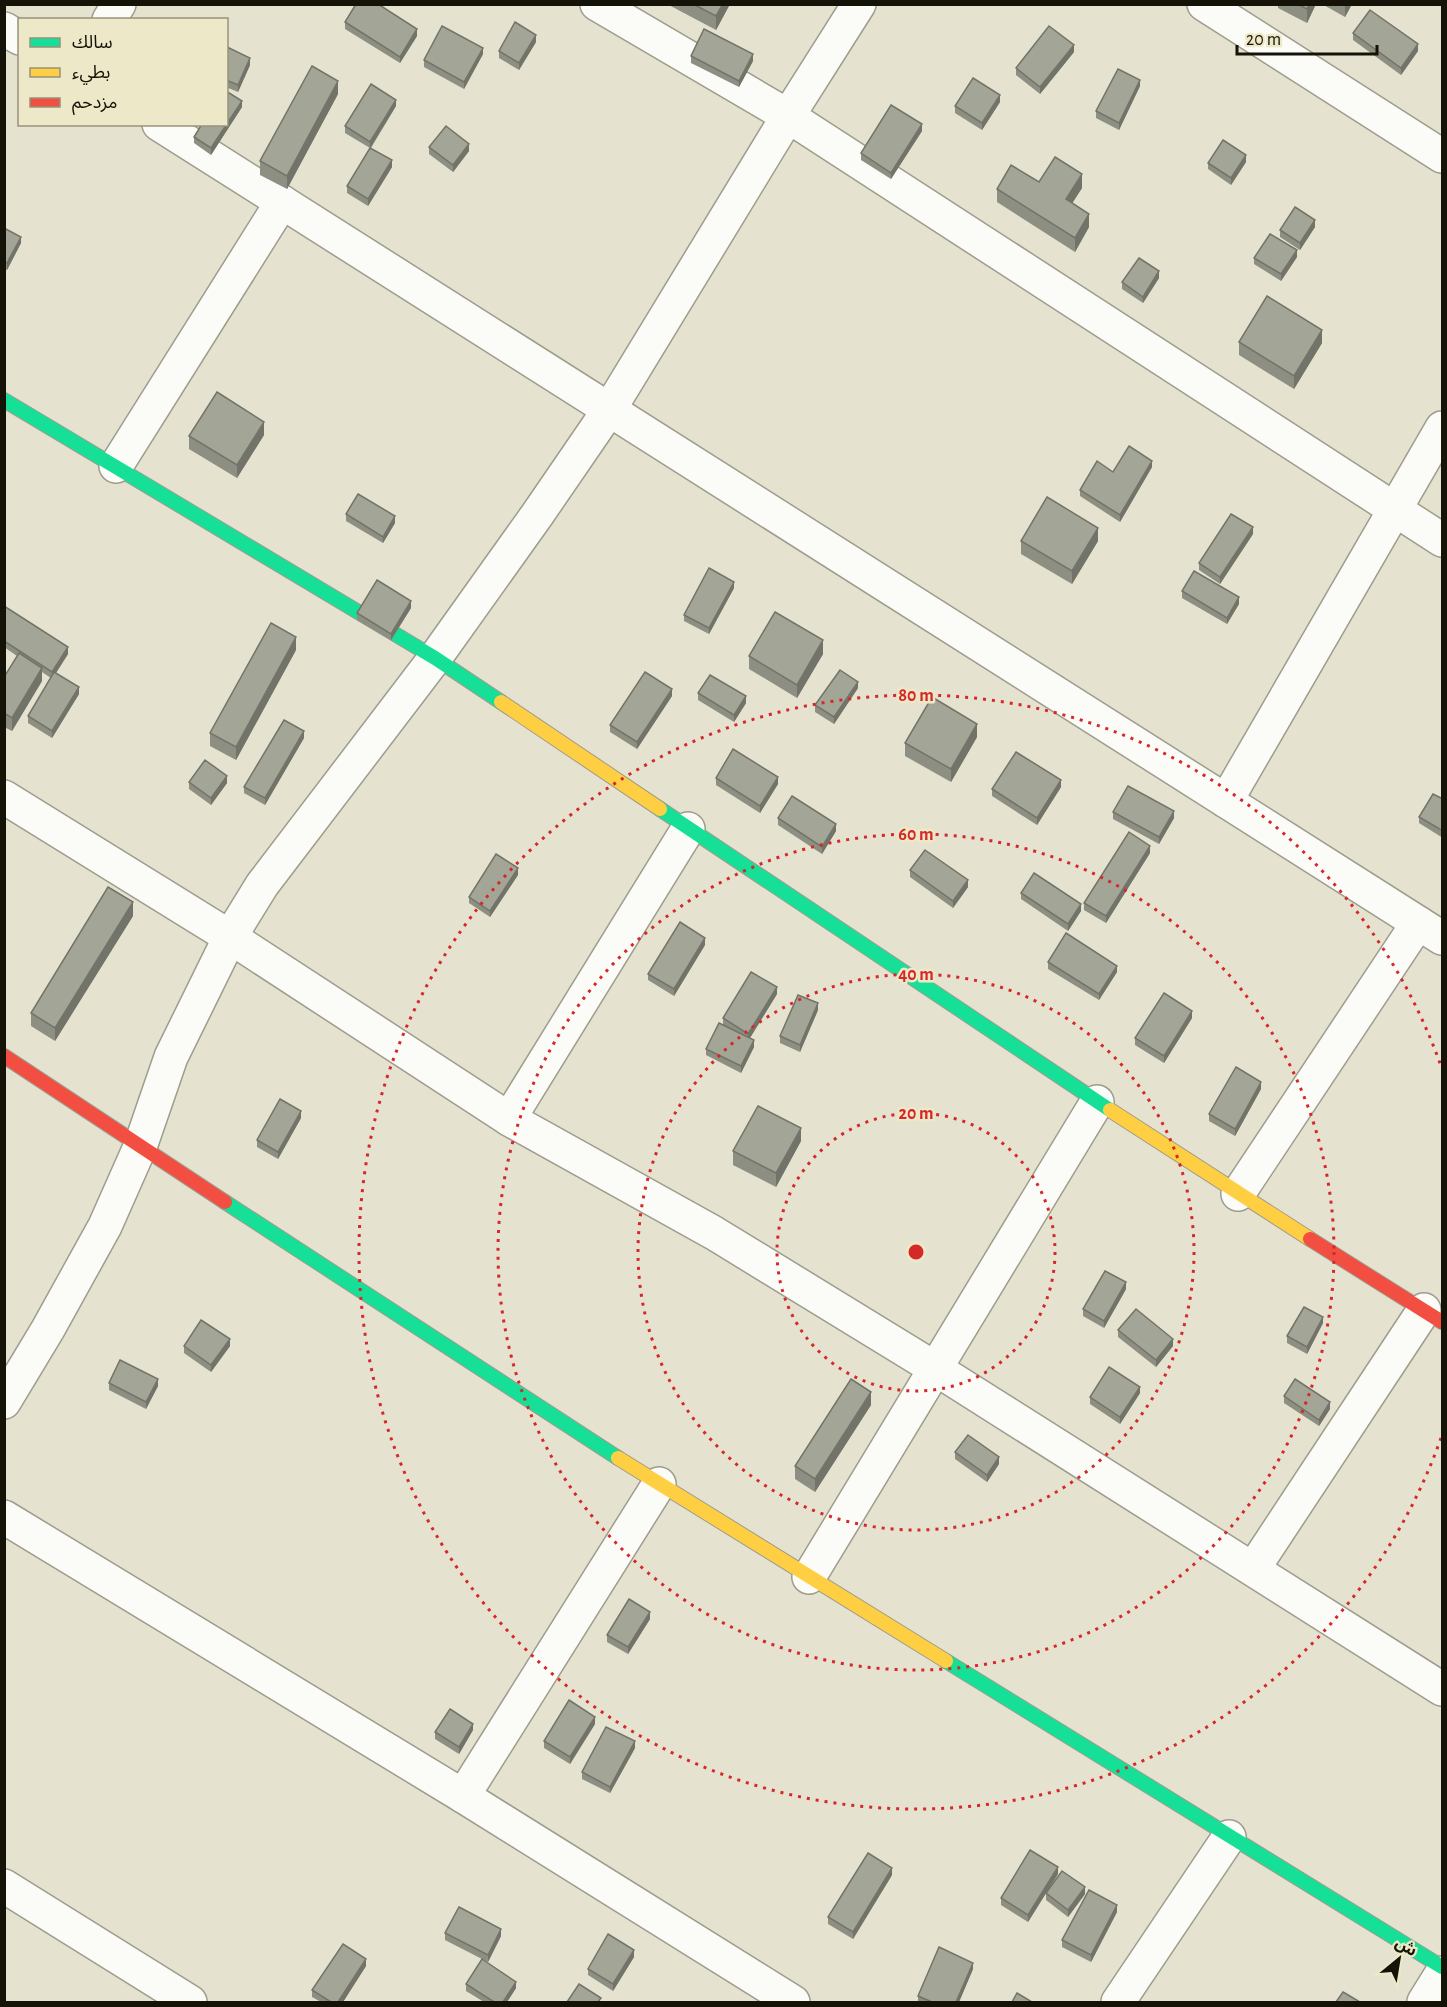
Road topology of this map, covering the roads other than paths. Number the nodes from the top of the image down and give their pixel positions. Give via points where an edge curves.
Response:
1 (119, 4) edge
2 (597, 4) edge
3 (859, 4) edge
4 (1204, 4) edge
5 (110, 18) edge
6 (4, 29) edge
7 (18, 37) edge
8 (788, 116) junction
9 (162, 126) edge
10 (1443, 156) edge
11 (282, 202) junction
12 (4, 400) edge
13 (609, 410) junction
14 (1443, 428) edge
15 (116, 466) junction
16 (1395, 509) junction
17 (1443, 540) edge
18 (435, 658) junction
19 (4, 798) edge
20 (1226, 801) junction
21 (688, 829) junction
22 (1430, 931) edge
23 (230, 937) junction
24 (4, 1056) edge
25 (1097, 1102) junction
26 (509, 1119) junction
27 (140, 1147) junction
28 (1238, 1194) junction
29 (1433, 1316) edge
30 (936, 1369) junction
31 (4, 1402) edge
32 (659, 1484) junction
33 (4, 1517) edge
34 (1253, 1569) junction
35 (809, 1577) junction
36 (1443, 1689) edge
37 (463, 1796) junction
38 (1229, 1837) junction
39 (4, 1886) edge
40 (1443, 1967) edge
41 (1443, 1973) edge
42 (190, 2002) edge
43 (793, 2002) edge
44 (1118, 2002) edge
45 (1424, 2002) edge

1 - 5 street
2 - 8 street
3 - 8 street
4 - 10 street
6 - 7 street
8 - 13 street
8 - 16 street
9 - 11 street
11 - 13 street
11 - 15 street
12 - 15 street
13 - 18 street
13 - 20 street
14 - 16 street
15 - 18 street
16 - 17 street
16 - 20 street
18 - 21 street
18 - 23 street via 262,885
19 - 23 street
20 - 22 street
21 - 25 street
21 - 26 street
22 - 28 street
23 - 26 street
23 - 27 street via 171,1057
24 - 27 street
25 - 28 street
25 - 30 street
26 - 30 street via 714,1233
27 - 31 street via 105,1226
27 - 32 street
28 - 29 street
29 - 34 street
30 - 34 street
30 - 35 street
32 - 35 street
32 - 37 street
33 - 37 street
34 - 36 street
35 - 38 street
37 - 43 street
38 - 40 street
38 - 44 street
39 - 42 street
41 - 45 street

